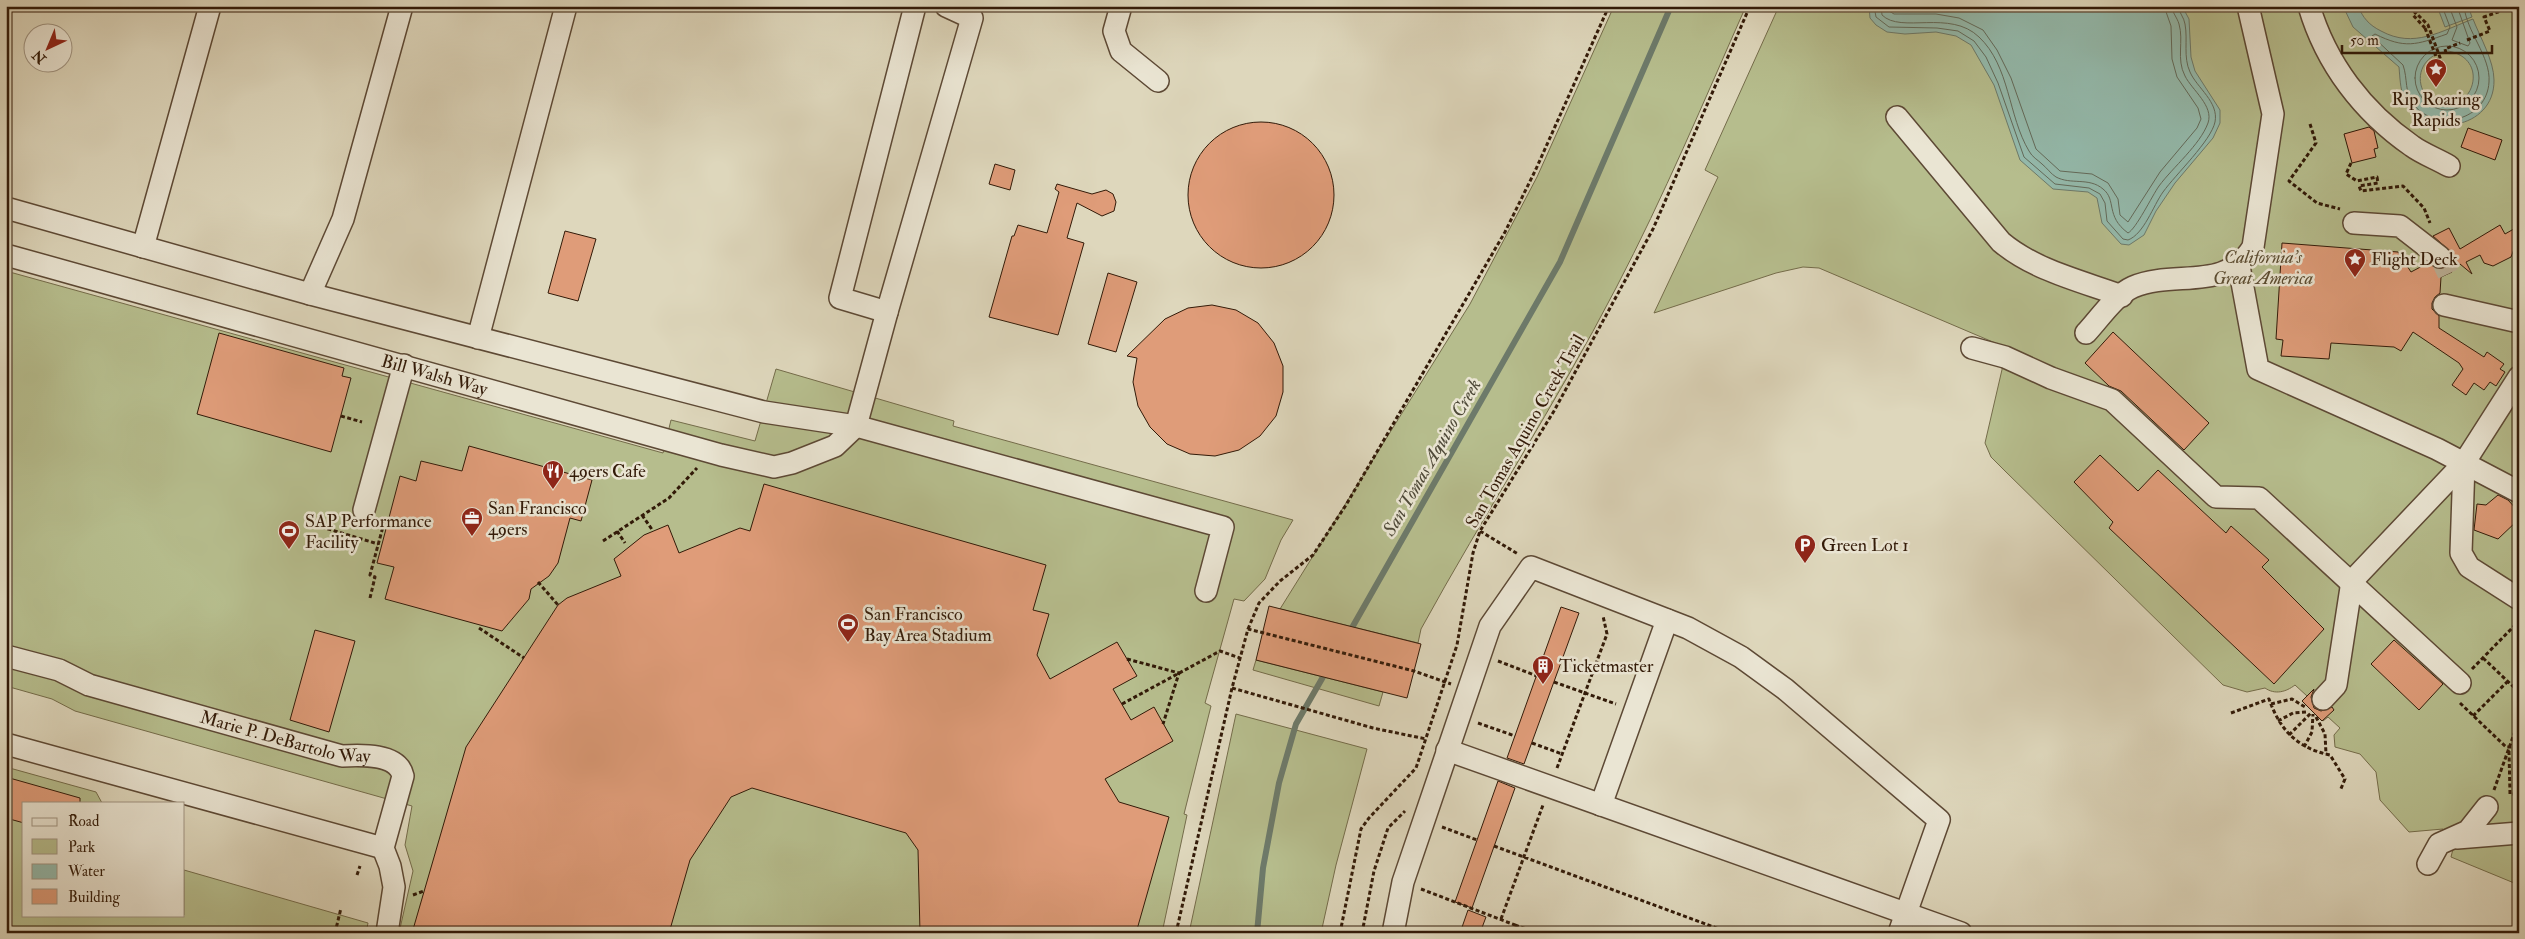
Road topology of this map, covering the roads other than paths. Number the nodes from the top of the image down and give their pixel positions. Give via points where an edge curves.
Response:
1 (210, 6) edge
2 (402, 6) edge
3 (566, 6) edge
4 (915, 6) edge
5 (946, 6) edge
6 (1120, 6) edge
7 (2248, 6) edge
8 (2309, 6) edge
9 (1158, 81) dead end
10 (1897, 117) dead end
11 (2449, 166) dead end
12 (6, 208) edge
13 (2354, 223) dead end
14 (143, 247) junction
15 (6, 255) edge
16 (2440, 257) tunnel mouth
17 (2238, 266) junction
18 (310, 294) junction
19 (2122, 296) junction
20 (2444, 305) dead end
21 (887, 312) junction
22 (2519, 322) edge
23 (2086, 333) dead end
24 (478, 338) junction
25 (1972, 348) dead end
26 (404, 366) junction
27 (2519, 377) edge
28 (856, 426) junction
29 (2464, 463) junction
30 (2519, 492) edge
31 (364, 510) dead end
32 (2352, 581) junction
33 (1206, 591) dead end
34 (2519, 599) edge
35 (1668, 620) junction
36 (6, 656) edge
37 (2460, 683) road end
38 (2318, 705) road end
39 (6, 744) edge
40 (1447, 750) junction
41 (1601, 805) junction
42 (2487, 807) road end
43 (2519, 833) edge
44 (2450, 839) junction
45 (382, 848) junction
46 (2428, 864) dead end
47 (1902, 923) edge
48 (387, 933) edge
49 (1393, 933) edge
50 (1961, 933) edge

1 - 14 street
2 - 18 street via 343,218
3 - 24 street
4 - 21 street via 840,298
5 - 21 street via 972,18
6 - 9 street via 1114,31 1121,51
7 - 17 street via 2273,114 2253,247
8 - 11 street via 2328,54 2350,88 2381,122 2414,148
10 - 19 street via 2001,242 2013,252
12 - 14 street
13 - 16 street via 2400,226
14 - 18 street
15 - 26 street, Bill Walsh Way
17 - 19 street via 2223,274 2136,286
17 - 29 street via 2258,368
18 - 24 street
19 - 23 street
20 - 22 street
21 - 28 street
24 - 28 street via 764,412
25 - 32 street via 2005,357 2112,400 2216,497 2259,498
26 - 28 street, Bill Walsh Way via 707,451 774,466 792,463 836,446
26 - 31 street
27 - 29 street
28 - 33 street via 1223,527
29 - 30 street
29 - 32 street
29 - 34 street via 2460,542 2464,561
32 - 37 street
32 - 38 street via 2336,685
35 - 40 street via 1531,567 1490,626
35 - 41 street
35 - 47 street via 1716,642 1763,672 1939,820
36 - 45 street, Marie P. DeBartolo Way via 59,670 89,685 342,756 370,756 396,763 403,776
39 - 45 street
40 - 41 street
40 - 49 street via 1403,882
41 - 47 street
42 - 44 street via 2468,831
43 - 44 street
44 - 46 street via 2436,848
45 - 48 street via 394,887
47 - 50 street

